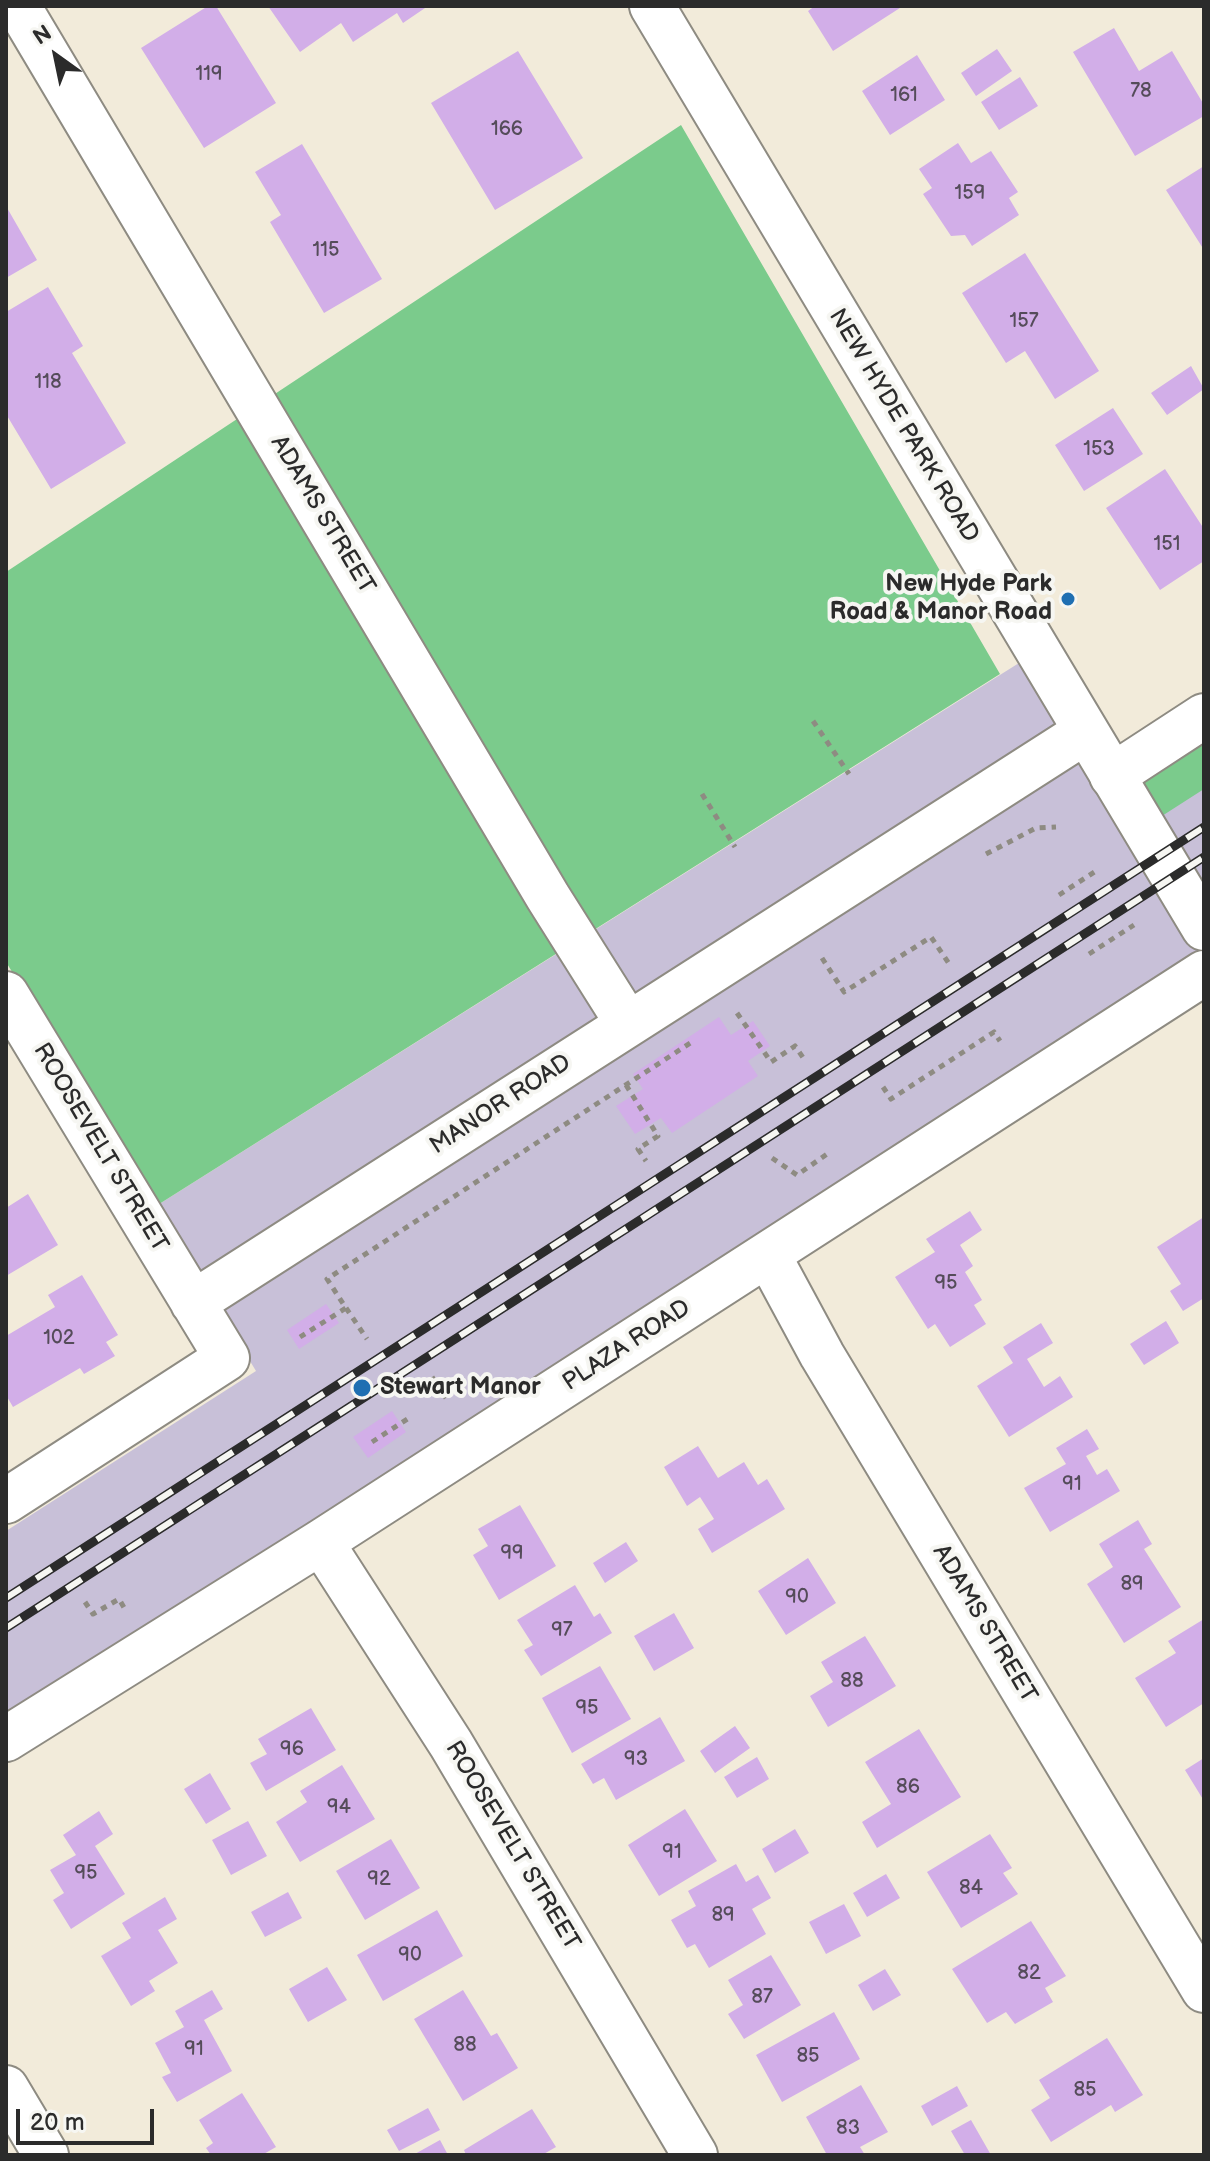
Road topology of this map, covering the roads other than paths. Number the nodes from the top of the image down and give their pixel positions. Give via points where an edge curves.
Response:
1 (18, 6) edge
2 (652, 6) edge
3 (1204, 716) edge
4 (1085, 732) junction
5 (1112, 776) junction
6 (1204, 928) edge
7 (1204, 973) edge
8 (6, 994) edge
9 (628, 1024) junction
10 (768, 1255) junction
11 (193, 1303) junction
12 (6, 1501) edge
13 (321, 1542) junction
14 (6, 1739) edge
15 (1204, 1990) edge
16 (6, 2088) edge
17 (46, 2155) edge
18 (695, 2155) edge

1 - 9 street, ADAMS STREET
2 - 4 street, NEW HYDE PARK ROAD
3 - 5 street
4 - 5 street, NEW HYDE PARK ROAD
4 - 9 street, MANOR ROAD
5 - 6 street, NEW HYDE PARK ROAD
7 - 10 street, PLAZA ROAD
8 - 11 street, ROOSEVELT STREET
9 - 11 street, MANOR ROAD
10 - 13 street, PLAZA ROAD
10 - 15 street, ADAMS STREET via 822,1355
11 - 12 street via 227,1358
13 - 14 street, PLAZA ROAD
13 - 18 street, ROOSEVELT STREET via 451,1744
16 - 17 street

